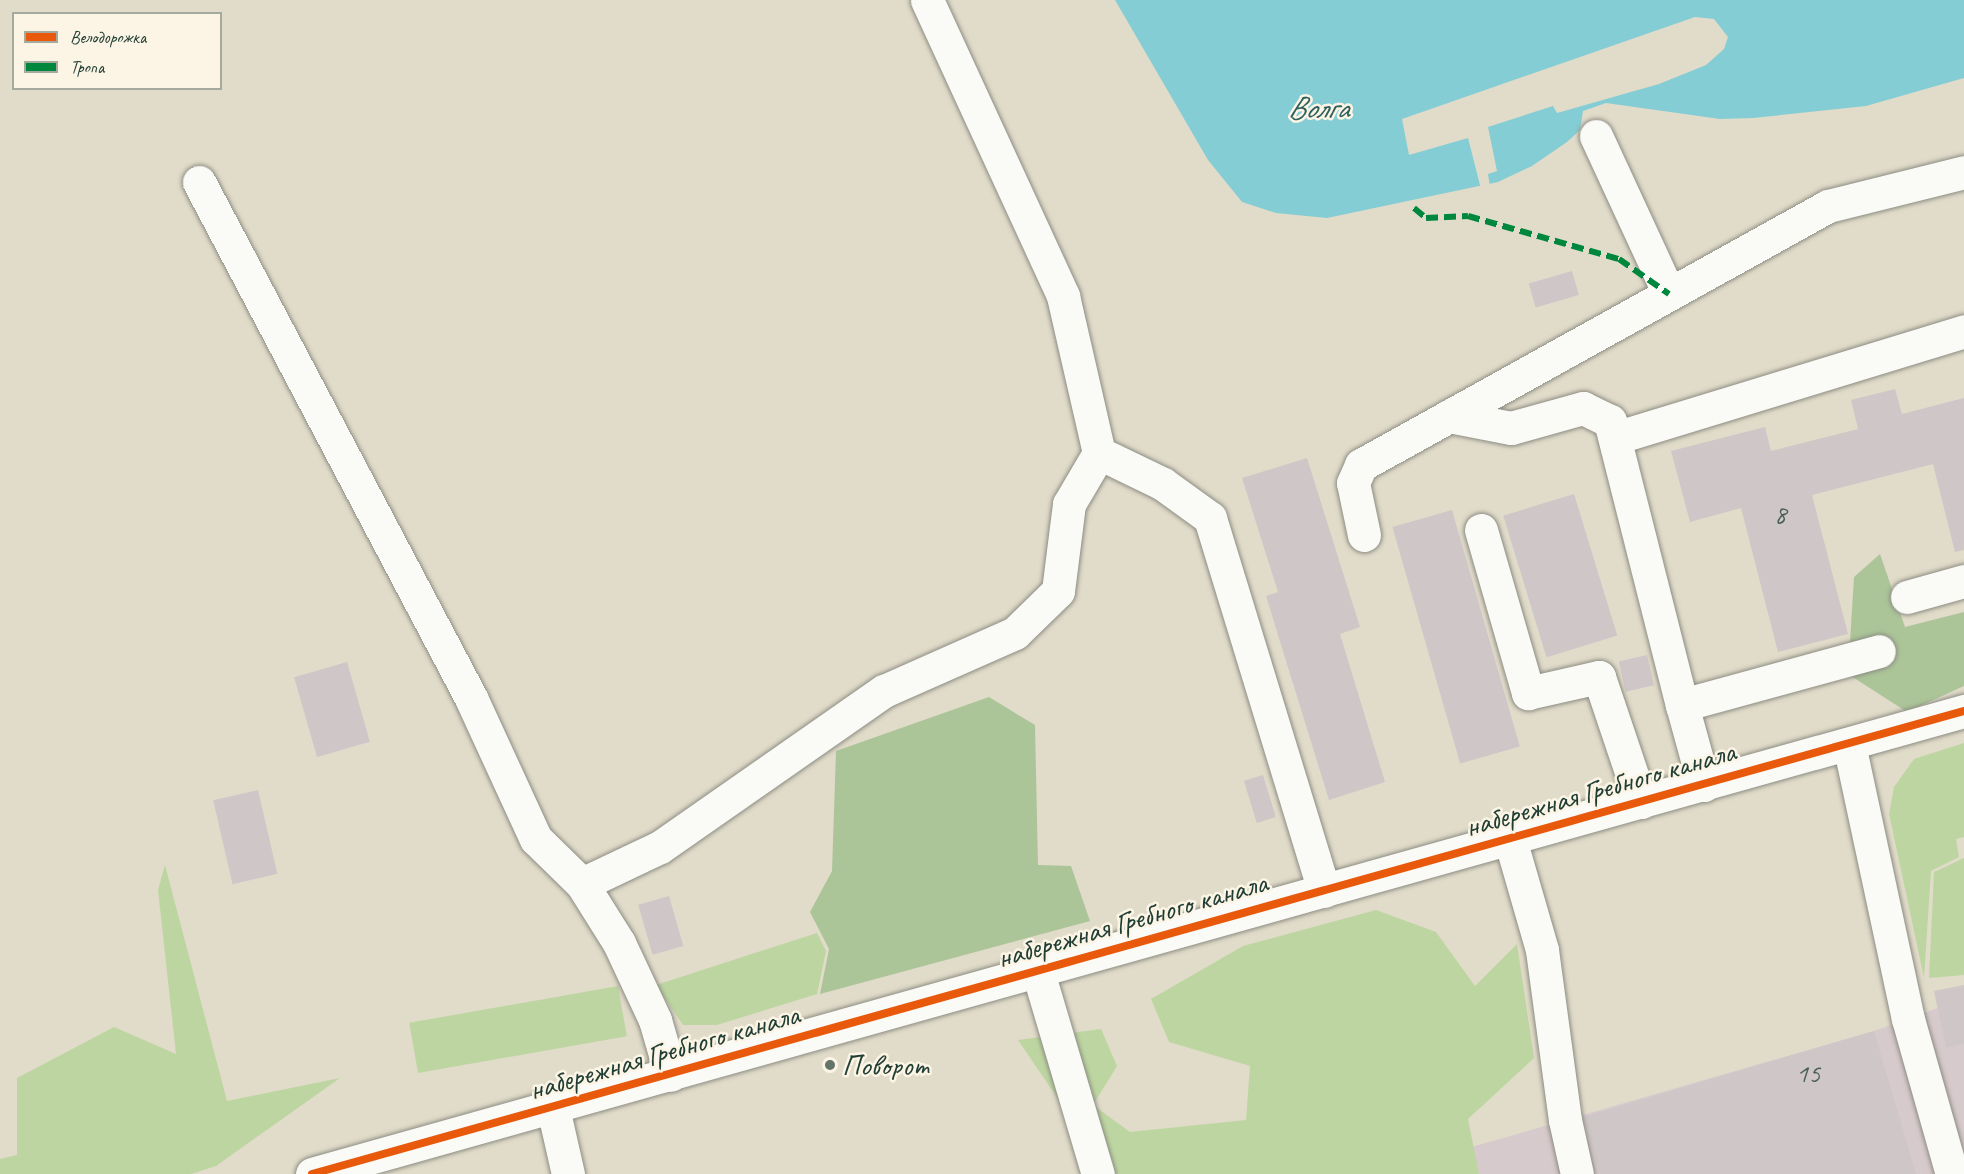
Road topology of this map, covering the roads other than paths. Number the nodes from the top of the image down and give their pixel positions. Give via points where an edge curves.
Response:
1 (927, 0) edge
2 (1596, 136) dead end
3 (1964, 172) edge
4 (199, 182) dead end
5 (1669, 294) junction
6 (1964, 331) edge
7 (1449, 416) junction
8 (1615, 438) junction
9 (1099, 453) junction
10 (1481, 530) dead end
11 (1364, 535) dead end
12 (1964, 581) edge
13 (1906, 597) dead end
14 (1879, 651) dead end
15 (1682, 705) junction
16 (1964, 711) edge
17 (1849, 744) junction
18 (1704, 785) junction
19 (1641, 802) junction
20 (1510, 839) junction
21 (582, 884) junction
22 (1324, 891) junction
23 (1038, 972) junction
24 (671, 1075) junction
25 (553, 1108) junction
26 (312, 1174) edge
27 (568, 1174) edge
28 (1098, 1174) edge
29 (1577, 1174) edge
30 (1952, 1174) edge

1 - 9 street via 1063,296
2 - 5 street
3 - 5 street via 1828,206
4 - 21 street via 471,698 536,839
5 - 7 street
6 - 8 street
7 - 8 street via 1511,428 1583,408 1610,421
7 - 11 street via 1361,465 1353,483
8 - 15 street
9 - 21 street via 1069,504 1058,591 1015,633 884,691 660,847
9 - 22 street via 1163,484 1210,518
10 - 19 street via 1528,693 1599,677
12 - 13 street
14 - 15 street
15 - 18 street
16 - 17 street, набережная Гребного канала
17 - 18 street, набережная Гребного канала
17 - 30 street via 1908,1019
18 - 19 street, набережная Гребного канала
19 - 20 street, набережная Гребного канала
20 - 22 street, набережная Гребного канала
20 - 29 street via 1542,950 1565,1120
21 - 24 street via 619,943 655,1020
22 - 23 street, набережная Гребного канала
23 - 24 street, набережная Гребного канала
23 - 28 street
24 - 25 street, набережная Гребного канала
25 - 26 street, набережная Гребного канала
25 - 27 street

